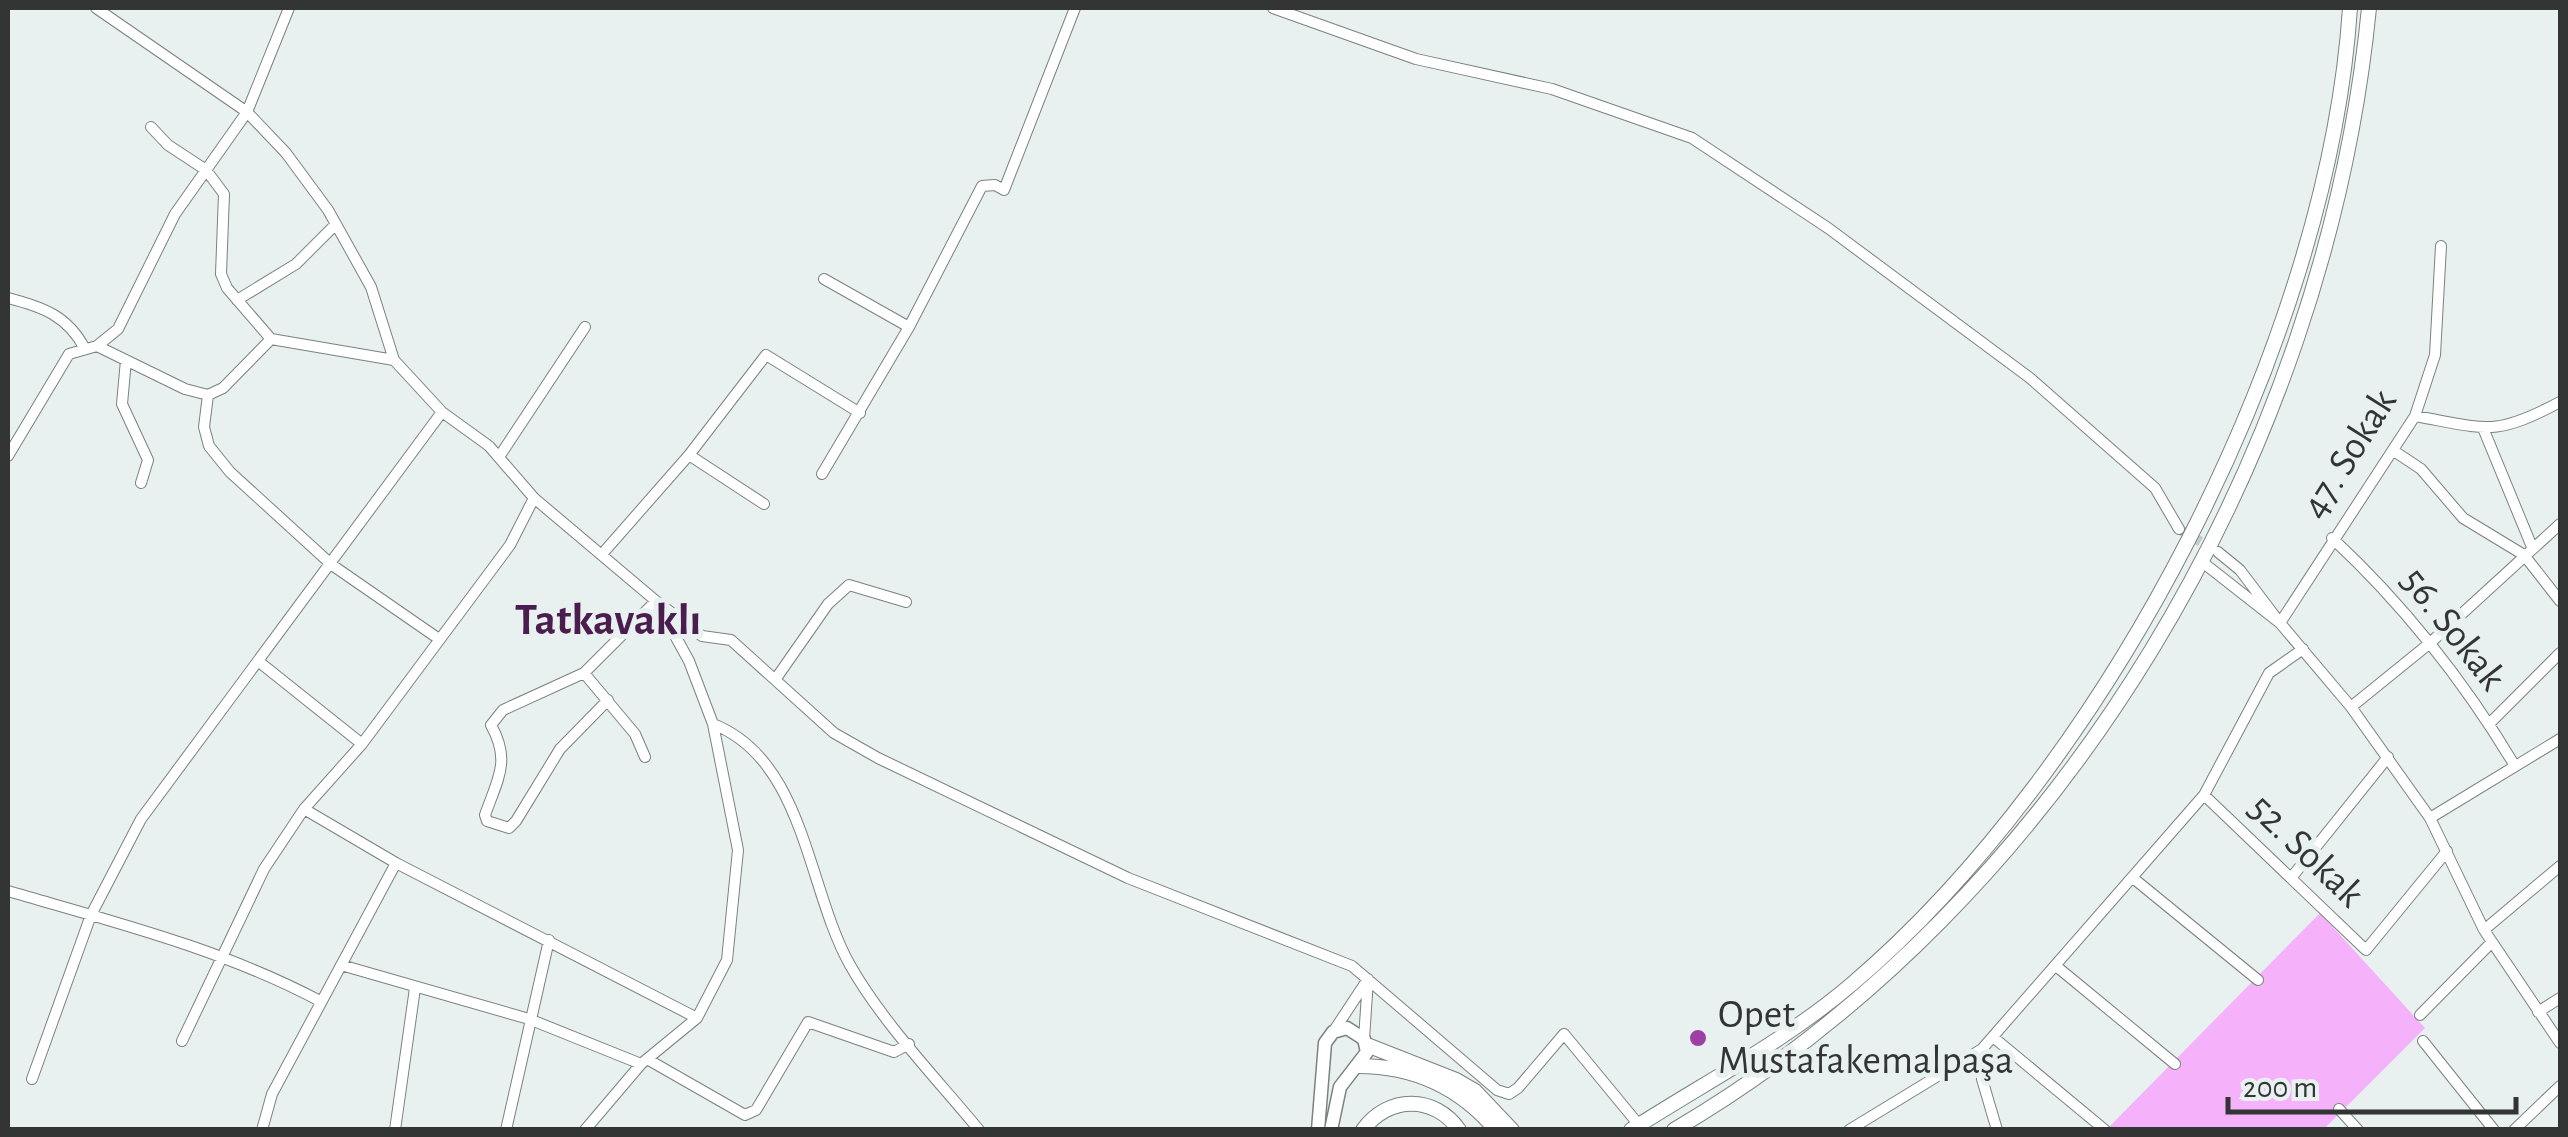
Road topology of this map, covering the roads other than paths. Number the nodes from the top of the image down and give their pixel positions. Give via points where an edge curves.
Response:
1 (96, 8) edge
2 (289, 8) edge
3 (1075, 8) edge
4 (1273, 8) edge
5 (2350, 8) edge
6 (2369, 8) edge
7 (247, 112) junction
8 (152, 128) dead end
9 (206, 170) junction
10 (336, 224) junction
11 (2441, 246) dead end
12 (824, 279) dead end
13 (8, 298) edge
14 (237, 300) junction
15 (909, 326) junction
16 (585, 327) dead end
17 (271, 339) junction
18 (91, 348) junction
19 (126, 360) junction
20 (394, 360) junction
21 (208, 395) junction
22 (2560, 402) edge
23 (442, 412) junction
24 (860, 414) junction
25 (2415, 416) junction
26 (2482, 428) junction
27 (2394, 450) junction
28 (689, 455) junction
29 (8, 456) edge
30 (499, 458) junction
31 (822, 474) dead end
32 (141, 483) dead end
33 (534, 498) junction
34 (764, 504) dead end
35 (2560, 524) edge
36 (2179, 529) tunnel mouth
37 (2332, 538) junction
38 (2528, 551) junction
39 (2218, 552) tunnel mouth
40 (603, 553) junction
41 (2201, 561) junction
42 (332, 564) junction
43 (656, 601) junction
44 (2560, 601) edge
45 (906, 602) dead end
46 (2280, 623) junction
47 (440, 638) junction
48 (2430, 643) junction
49 (2303, 648) junction
50 (2560, 653) edge
51 (258, 662) junction
52 (584, 672) junction
53 (777, 677) junction
54 (608, 700) junction
55 (2352, 707) junction
56 (713, 724) junction
57 (2490, 724) junction
58 (2560, 739) edge
59 (362, 744) junction
60 (645, 757) dead end
61 (2388, 758) junction
62 (2515, 766) junction
63 (2204, 795) junction
64 (304, 809) junction
65 (2430, 818) junction
66 (2446, 851) junction
67 (396, 864) junction
68 (2560, 866) edge
69 (2133, 878) junction
70 (2291, 878) junction
71 (8, 890) edge
72 (91, 915) junction
73 (2484, 930) junction
74 (549, 940) junction
75 (2492, 942) junction
76 (220, 955) junction
77 (341, 965) junction
78 (2056, 966) junction
79 (1368, 980) junction
80 (2258, 980) dead end
81 (415, 988) junction
82 (2560, 998) edge
83 (320, 1001) junction
84 (2538, 1012) junction
85 (2420, 1015) dead end
86 (697, 1018) junction
87 (530, 1019) junction
88 (1334, 1032) junction
89 (1993, 1036) junction
90 (182, 1041) dead end
91 (2423, 1041) dead end
92 (1366, 1042) junction
93 (2560, 1042) edge
94 (909, 1044) junction
95 (1982, 1049) junction
96 (1326, 1058) junction
97 (644, 1061) junction
98 (2175, 1064) dead end
99 (1357, 1067) junction
100 (32, 1079) dead end
101 (2560, 1086) edge
102 (1719, 1103) junction
103 (2339, 1109) dead end
104 (1635, 1127) edge
105 (1856, 1128) edge
106 (262, 1130) edge
107 (395, 1130) edge
108 (506, 1130) edge
109 (586, 1130) edge
110 (978, 1130) edge
111 (1318, 1130) edge
112 (1332, 1130) edge
113 (1363, 1130) edge
114 (1459, 1130) edge
115 (1496, 1130) edge
116 (1512, 1130) edge
117 (1674, 1130) edge
118 (1682, 1130) edge
119 (1997, 1130) edge
120 (2104, 1130) edge
121 (2358, 1130) edge
122 (2494, 1130) edge
123 (2514, 1130) edge

1 - 7 street
2 - 7 street
3 - 15 street via 1004,190 982,186
4 - 36 street via 1416,59 1552,89 1692,138 1828,228 2030,378 2154,488
5 - 104 highway via 2321,185 2269,366 2190,539 2117,660 1996,833 1909,931 1790,1032
6 - 41 highway via 2340,189 2295,350 2260,444
7 - 9 street
7 - 10 street via 286,153
8 - 9 street
9 - 14 street via 224,194 222,274
9 - 18 street via 175,214 118,328
10 - 14 street via 296,264
10 - 20 street via 371,287
11 - 25 street, 47. Sokak via 2436,355
12 - 15 street
13 - 18 street via 46,309
14 - 17 street
15 - 24 street
16 - 30 street
17 - 20 street
17 - 21 street
18 - 19 street
18 - 29 street via 69,354
19 - 21 street
19 - 32 street via 122,404 148,460
20 - 23 street
21 - 42 street via 208,446
22 - 26 street via 2514,426
23 - 30 street
23 - 42 street
24 - 28 street via 766,355
24 - 31 street
25 - 26 street
25 - 27 street, 47. Sokak
26 - 38 street
27 - 37 street, 47. Sokak
27 - 38 street via 2463,518
28 - 34 street
28 - 40 street
30 - 33 street
33 - 40 street
33 - 47 street via 510,546
35 - 38 street
37 - 46 street, 47. Sokak
37 - 48 street, 56. Sokak
38 - 44 street
38 - 48 street
39 - 46 street
40 - 43 street
41 - 46 street
41 - 102 highway via 2114,703 1990,869 1871,990
42 - 47 street
42 - 51 street
43 - 52 street
43 - 53 street via 702,636 731,640
43 - 56 street
45 - 53 street via 849,585
46 - 49 street
47 - 59 street
48 - 55 street
48 - 57 street, 56. Sokak
49 - 55 street
49 - 63 street via 2269,673
50 - 57 street
51 - 59 street
51 - 72 street via 141,819
52 - 54 street
52 - 54 street via 503,710 490,725 503,763 487,821 508,828 516,821 560,749
53 - 79 street via 834,733 878,758 1128,878 1352,966
54 - 60 street
55 - 61 street
56 - 86 street via 738,850 736,907 727,960
56 - 94 street via 738,734 770,773 795,820 850,966
57 - 62 street, 56. Sokak
58 - 62 street
59 - 64 street
61 - 65 street
61 - 70 street
62 - 65 street
63 - 69 street
63 - 70 street, 52. Sokak
64 - 67 street
64 - 76 street
65 - 66 street
66 - 70 street, 52. Sokak via 2366,950
66 - 73 street
67 - 74 street
67 - 77 street
68 - 73 street
69 - 78 street
69 - 80 street
71 - 72 street
72 - 76 street
72 - 100 street
73 - 75 street
74 - 86 street
74 - 87 street
75 - 84 street
75 - 85 street
76 - 83 street
76 - 90 street
77 - 81 street
77 - 83 street
78 - 89 street
78 - 98 street
79 - 88 street
79 - 92 street
79 - 104 street via 1509,1094 1564,1034
81 - 87 street
81 - 107 street
82 - 84 street
83 - 106 street via 272,1094
84 - 93 street
86 - 97 street
87 - 97 street
87 - 108 street
88 - 92 main road via 1348,1028
88 - 96 main road via 1325,1043
89 - 95 street
89 - 120 street
91 - 122 street
92 - 99 main road
92 - 116 highway via 1456,1080
94 - 97 street via 894,1052 808,1022 756,1110 745,1115
94 - 110 street
95 - 105 street
95 - 119 street via 1982,1079
96 - 99 main road via 1343,1071
96 - 111 main road
97 - 109 street
99 - 112 main road via 1340,1087
99 - 115 highway via 1434,1080 1461,1094
101 - 123 street
102 - 117 highway
102 - 118 highway
103 - 121 street
113 - 114 highway via 1380,1111 1414,1103 1434,1107

